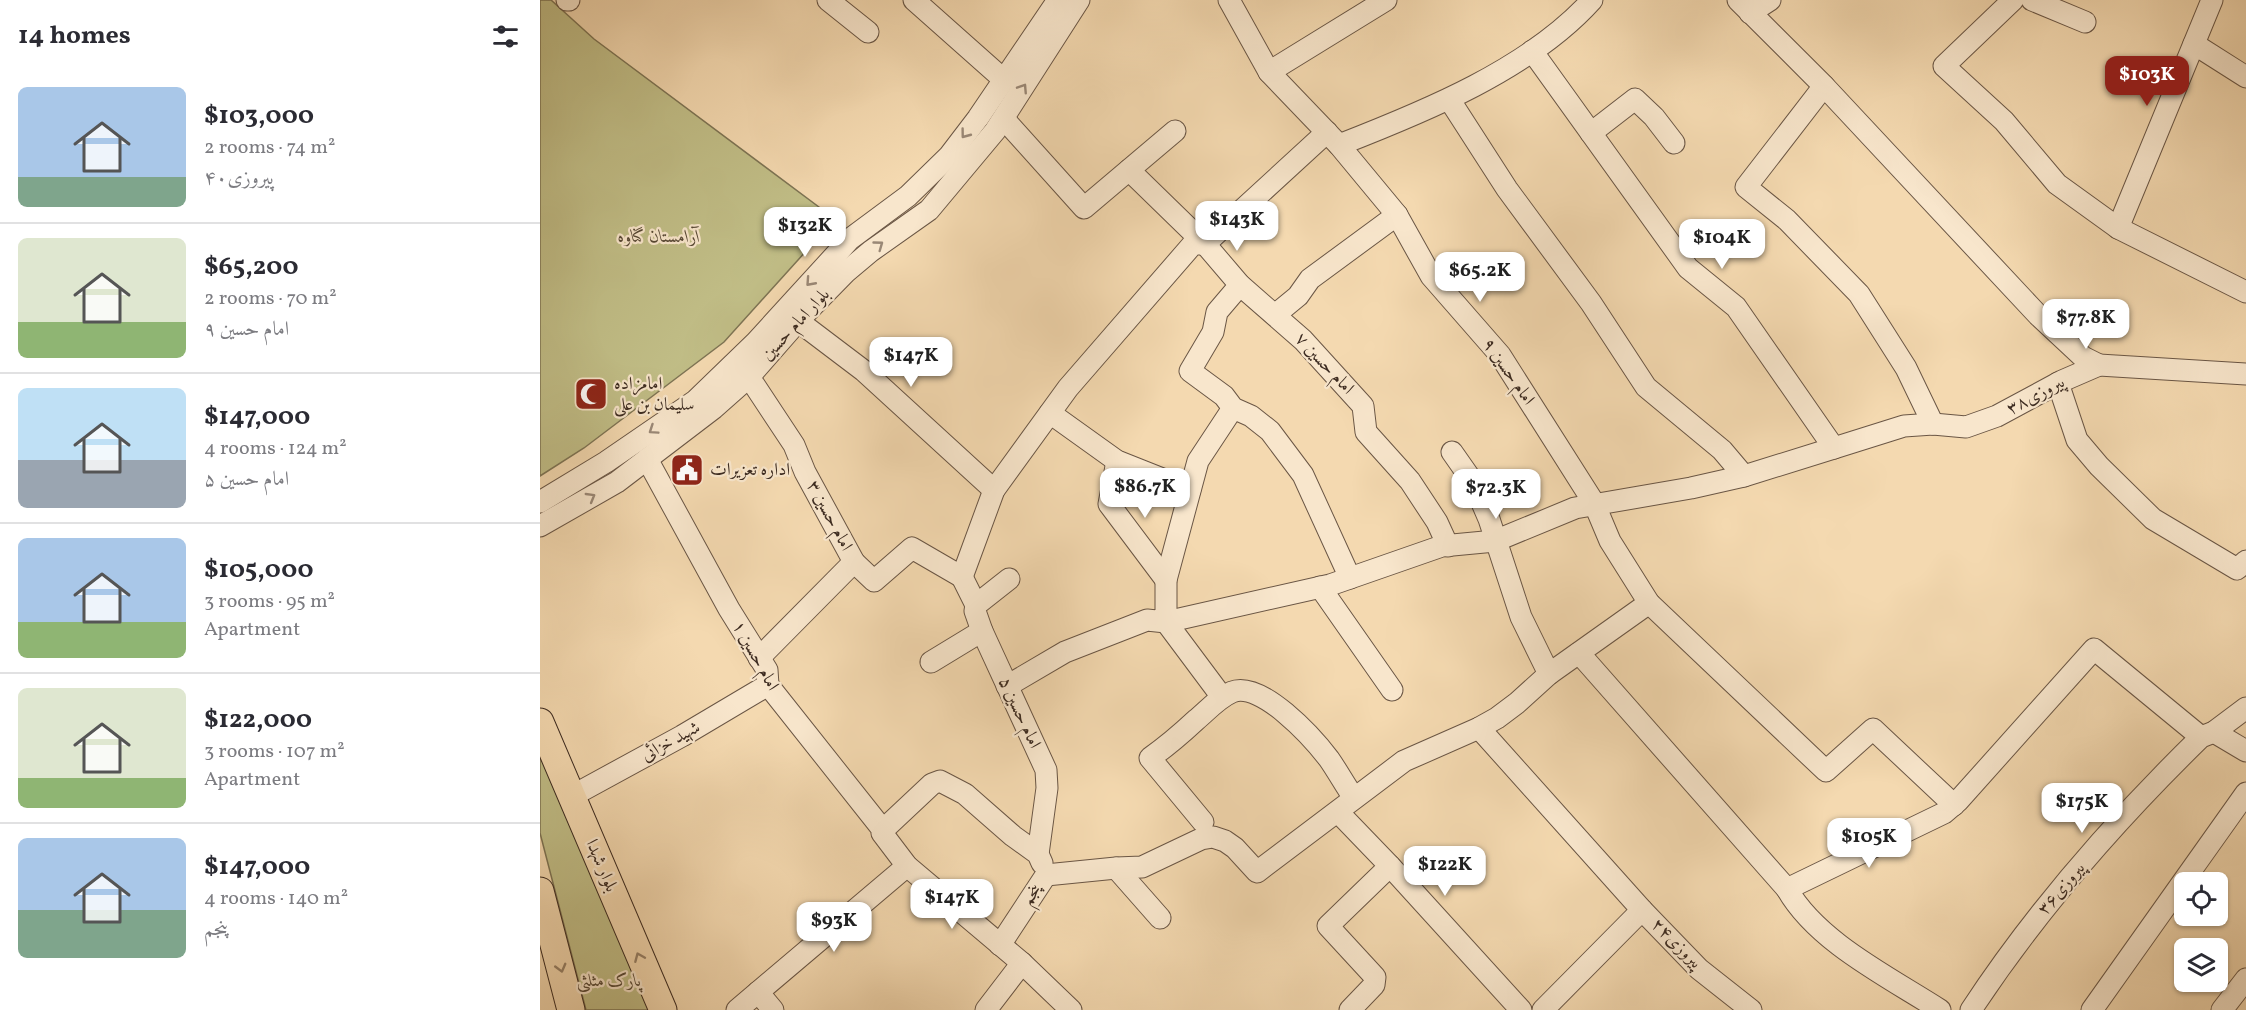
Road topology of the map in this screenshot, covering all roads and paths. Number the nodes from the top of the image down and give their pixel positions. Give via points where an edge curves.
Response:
1 (828, 0) edge
2 (914, 0) edge
3 (1058, 0) edge
4 (1079, 0) edge
5 (1229, 0) edge
6 (1386, 0) edge
7 (1592, 0) edge
8 (1770, 0) edge
9 (2013, 0) edge
10 (2032, 0) edge
11 (2212, 0) edge
12 (1744, 6) edge
13 (2085, 22) dead end
14 (868, 32) dead end
15 (2194, 44) junction
16 (1532, 51) junction
17 (1263, 64) junction
18 (2246, 77) edge
19 (1003, 79) junction
20 (1824, 86) junction
21 (1449, 99) junction
22 (1004, 119) junction
23 (1175, 131) dead end
24 (1591, 133) junction
25 (1333, 138) junction
26 (1674, 143) dead end
27 (1129, 170) junction
28 (1396, 215) junction
29 (2118, 228) junction
30 (1205, 244) junction
31 (1240, 285) junction
32 (2246, 292) edge
33 (1275, 315) junction
34 (798, 321) junction
35 (2099, 365) junction
36 (2245, 373) edge
37 (749, 377) junction
38 (2058, 383) junction
39 (1233, 408) junction
40 (1050, 412) junction
41 (1933, 424) junction
42 (1833, 448) junction
43 (1452, 452) dead end
44 (647, 459) junction
45 (1117, 461) junction
46 (1744, 476) junction
47 (994, 490) junction
48 (1190, 490) junction
49 (540, 502) edge
50 (1594, 503) junction
51 (540, 526) edge
52 (1495, 541) junction
53 (1448, 546) junction
54 (2246, 561) edge
55 (854, 562) junction
56 (962, 577) junction
57 (1350, 578) junction
58 (1009, 579) dead end
59 (1166, 579) junction
60 (1320, 587) junction
61 (1649, 603) junction
62 (976, 605) junction
63 (1166, 622) junction
64 (982, 631) junction
65 (1579, 653) junction
66 (759, 658) junction
67 (931, 662) dead end
68 (1549, 674) junction
69 (768, 685) junction
70 (1007, 686) junction
71 (1392, 690) dead end
72 (1222, 697) junction
73 (2246, 708) edge
74 (540, 722) edge
75 (1479, 728) junction
76 (2207, 734) junction
77 (2246, 751) edge
78 (2246, 793) edge
79 (572, 796) junction
80 (1346, 805) junction
81 (1954, 805) junction
82 (1203, 822) dead end
83 (883, 830) junction
84 (1038, 854) junction
85 (906, 866) junction
86 (1390, 866) junction
87 (1116, 867) junction
88 (1046, 875) junction
89 (1787, 888) junction
90 (541, 899) edge
91 (1642, 910) junction
92 (1160, 918) dead end
93 (1000, 945) junction
94 (1022, 963) junction
95 (2246, 979) edge
96 (758, 992) junction
97 (571, 1010) edge
98 (663, 1010) edge
99 (737, 1010) edge
100 (772, 1010) edge
101 (986, 1010) edge
102 (1071, 1010) edge
103 (1350, 1010) edge
104 (1521, 1010) edge
105 (1543, 1010) edge
106 (1752, 1010) edge
107 (1940, 1010) edge
108 (1971, 1010) edge
109 (2091, 1010) edge
110 (2222, 1010) edge

1 - 14 street
2 - 19 street
3 - 19 street
22 -> 4 street, بلوار امام حسین
5 - 17 street, امام حسین ۹
6 - 17 street
7 - 16 street via 1578,16
8 - 12 street
9 - 29 street via 1944,66 2004,121 2057,184
10 - 13 street
11 - 15 street
12 - 20 street
15 - 18 street
15 - 29 street
16 - 21 street
16 - 24 street
17 - 25 street, امام حسین ۹
19 -> 49 street via 949,156 908,196 850,239 756,342 694,401
20 - 35 street via 2038,315 2083,357
20 - 41 street via 1746,187 1787,220 1858,294 1906,368
21 - 25 street via 1394,124
21 - 46 street via 1646,387 1722,450
22 - 27 street via 1084,208
34 -> 22 street, بلوار امام حسین via 871,250 928,210
23 - 27 street
24 - 26 street via 1635,99
24 - 42 street via 1688,268 1736,307
25 - 28 street, امام حسین ۹
25 - 30 street
27 - 30 street, امام حسین ۷
28 - 33 street via 1310,279 1298,296
28 - 50 street, امام حسین ۹ via 1431,276 1500,355
29 - 32 street
30 - 31 street, امام حسین ۷
30 - 40 street via 1193,244
31 - 33 street, امام حسین ۷
31 - 39 street via 1217,312 1213,332 1190,371 1224,396
33 - 53 street, امام حسین ۷ via 1363,406 1366,432 1410,482
34 - 37 street, بلوار امام حسین
34 - 47 street via 864,371
35 - 36 street, پیروزی۳۸
35 - 38 street, پیروزی۳۸
37 - 44 street, بلوار امام حسین
37 - 55 street, امام حسین ۳ via 794,445
38 - 41 street, پیروزی۳۸ via 1997,416 1966,427
38 - 54 street via 2077,440 2153,519 2237,569
39 - 48 street via 1198,461
39 - 57 street via 1270,431 1303,475
40 - 45 street
40 - 47 street
41 - 42 street, پیروزی۳۸ via 1904,426
42 - 46 street, پیروزی۳۸
43 - 52 street via 1473,482
51 -> 44 street, بلوار امام حسین via 617,482
44 - 66 street, امام حسین ۱
45 - 48 street
45 - 59 street via 1109,504
46 - 50 street, پیروزی۳۸
47 - 56 street
48 - 59 street
50 - 52 street, پیروزی۳۸
50 - 61 street, امام حسین ۹ via 1610,541
52 - 53 street, پیروزی۳۸
52 - 68 street via 1521,617
53 - 57 street, پیروزی۳۸
55 - 56 street via 874,581 912,548
55 - 66 street
56 - 62 street, امام حسین ۵
57 - 60 street, پیروزی۳۸
58 - 62 street
59 - 63 street
60 - 63 street, پیروزی۳۸
60 - 71 street
61 - 65 street
61 - 81 street, امام حسین ۹ via 1826,771 1873,729
62 - 64 street, امام حسین ۵
63 - 70 street, پیروزی۳۸ via 1147,620 1065,652
63 - 72 street
64 - 67 street
64 - 70 street, امام حسین ۵
65 - 68 street
65 - 89 street
66 - 69 street, امام حسین ۱ via 767,670
68 - 75 street via 1517,703
69 - 79 street, شهید خزائی
69 - 83 street, امام حسین ۱
70 - 84 street, امام حسین ۵ via 1046,770
72 - 80 street via 1244,690 1279,708 1328,759
72 - 82 street via 1150,758
73 - 76 street, پیروزی۳۶
74 - 79 main road, بلوار شهدا
75 - 80 street via 1404,761
75 - 91 street, پیروزی۲۴
76 - 77 street
76 - 81 street via 2094,649
76 - 108 street, پیروزی۳۶ via 2097,846 2026,933
78 - 109 street
98 -> 79 main road, بلوار شهدا
80 - 86 street
80 - 87 street via 1257,872 1235,848 1213,837 1142,867
81 - 89 street
83 - 84 street via 940,781 965,794
83 - 85 street, امام حسین ۱
84 - 88 street
85 - 93 street, امام حسین ۱
85 - 96 street
86 - 103 street via 1328,926 1375,977 1374,985
86 - 104 street
87 - 88 street
87 - 92 street
88 - 93 street, پنجم
89 - 107 street via 1796,905 1838,945
90 -> 97 main road
91 - 105 street
91 - 106 street, پیروزی۲۴ via 1699,969
93 - 94 street, امام حسین ۱
94 - 101 street
94 - 102 street, امام حسین ۱
95 - 110 street
96 - 99 street
96 - 100 street

